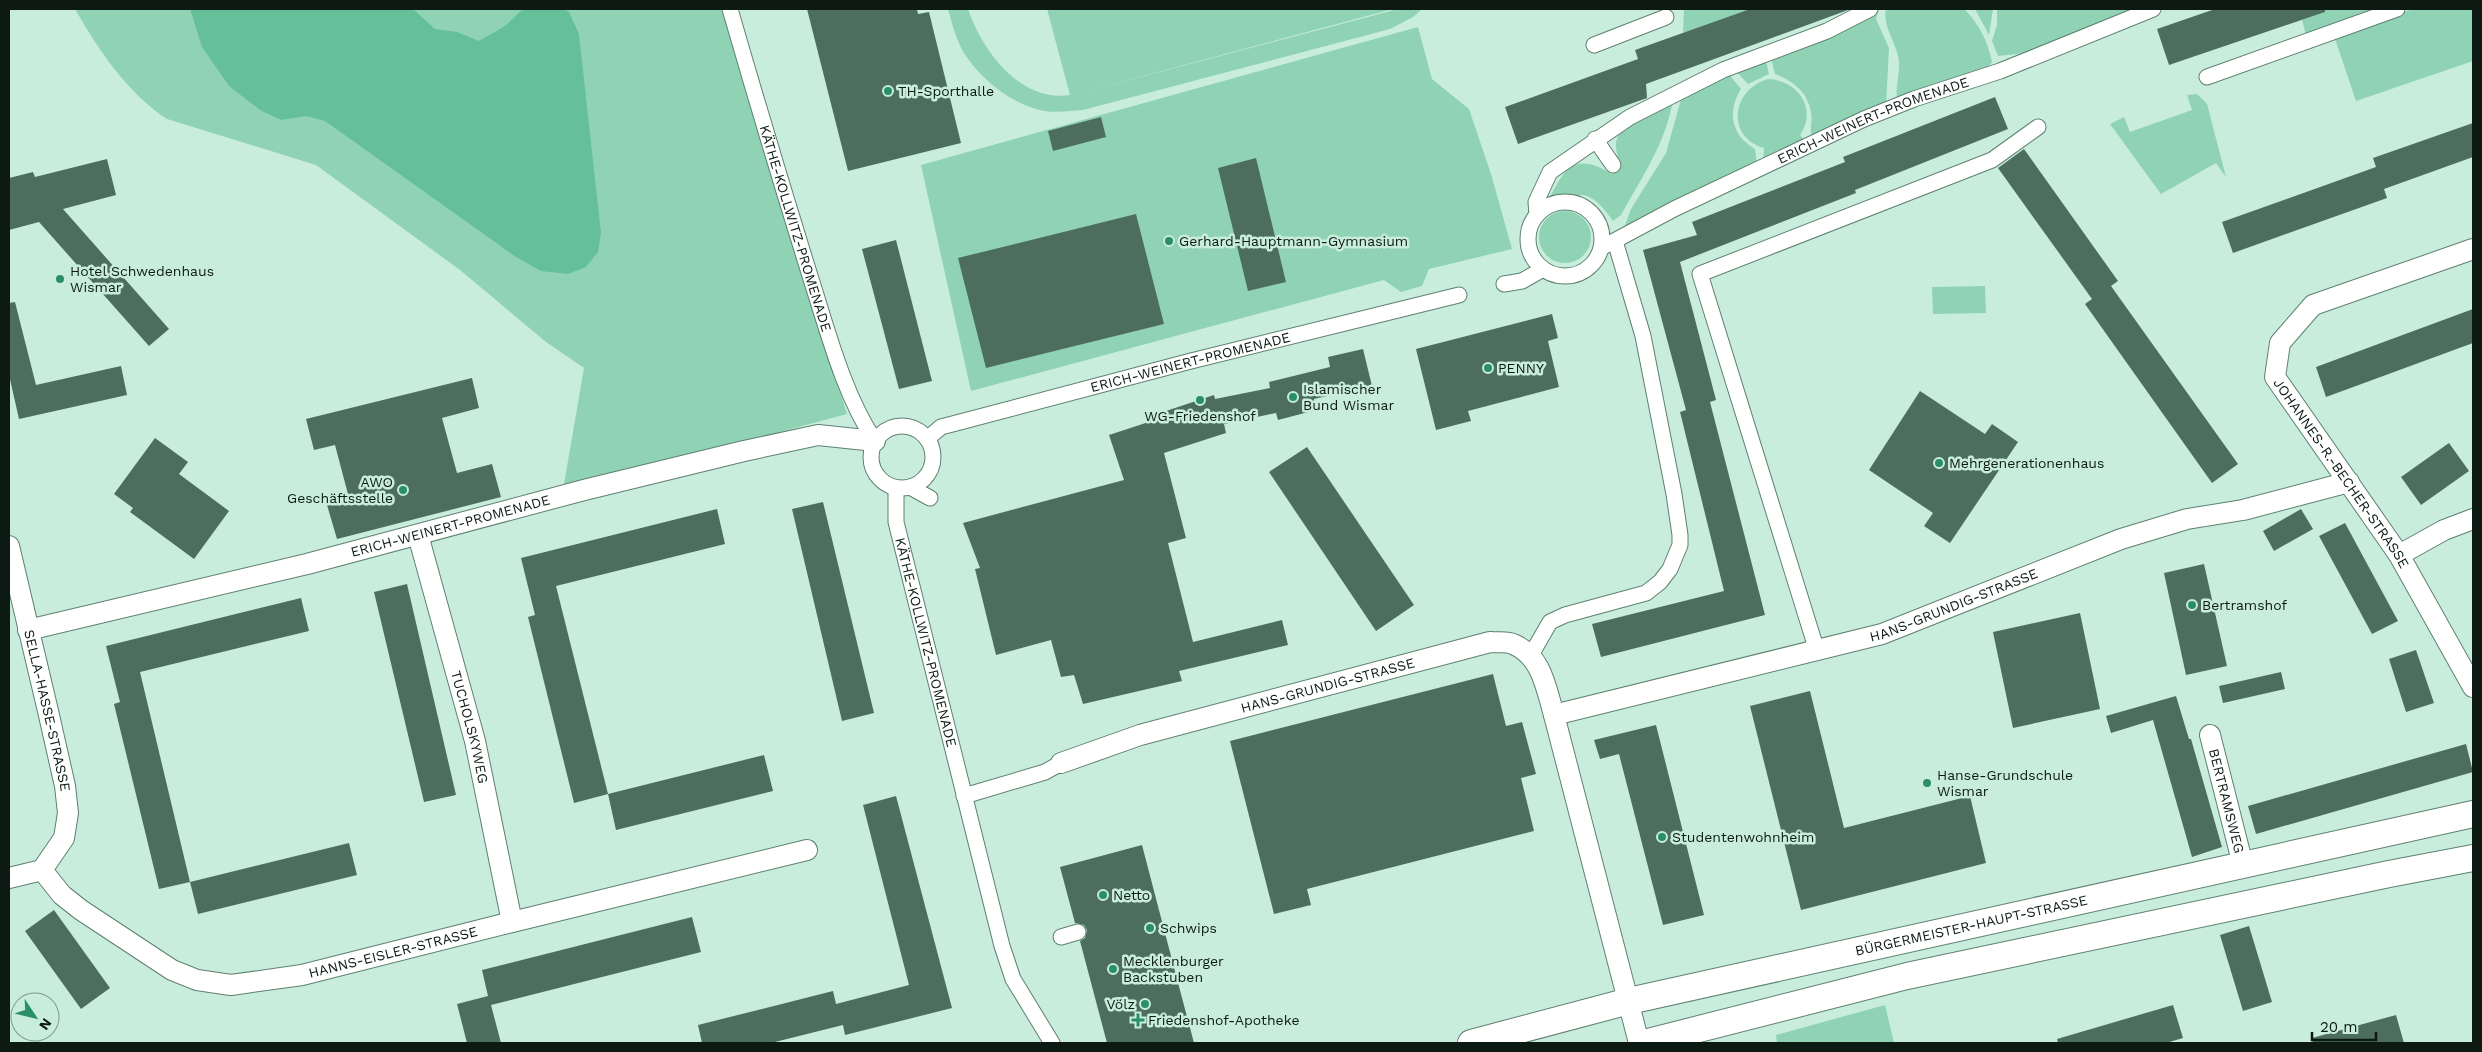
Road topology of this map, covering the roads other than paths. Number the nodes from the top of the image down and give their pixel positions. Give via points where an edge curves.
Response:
1 (730, 9) edge
2 (1870, 9) edge
3 (2153, 9) edge
4 (2397, 9) edge
5 (1666, 17) dead end
6 (1594, 45) dead end
7 (2207, 76) dead end
8 (2038, 127) dead end
9 (1595, 139) junction
10 (1613, 165) dead end
11 (1537, 215) junction
12 (1616, 241) junction
13 (1601, 248) junction
14 (2473, 249) edge
15 (1543, 269) junction
16 (1504, 284) dead end
17 (1459, 294) dead end
18 (927, 439) junction
19 (875, 441) junction
20 (2349, 482) junction
21 (904, 487) junction
22 (930, 498) dead end
23 (2473, 519) edge
24 (418, 536) junction
25 (9, 546) edge
26 (2399, 555) junction
27 (28, 630) junction
28 (1817, 651) junction
29 (1531, 655) junction
30 (2473, 687) edge
31 (1554, 715) junction
32 (2210, 735) dead end
33 (1061, 763) joint
34 (964, 796) junction
35 (2473, 814) edge
36 (807, 850) dead end
37 (2473, 858) edge
38 (2243, 865) junction
39 (42, 870) junction
40 (9, 878) edge
41 (512, 922) junction
42 (1078, 932) dead end
43 (1061, 937) dead end
44 (1629, 1001) junction
45 (1052, 1043) edge
46 (1471, 1043) edge
47 (1639, 1043) edge
48 (1644, 1043) edge

1 - 19 street, KÄTHE-KOLLWITZ-PROMENADE via 830,339 862,422
2 - 9 street via 1828,31 1723,70 1630,117
3 - 12 street, ERICH-WEINERT-PROMENADE via 2000,71 1864,119 1674,209
4 - 7 street
5 - 6 street
8 - 28 street via 1992,160 1700,274
9 - 10 street
9 - 11 street via 1550,172 1536,202
11 - 13 street via 1558,203 1582,206 1599,224
11 - 15 street via 1528,238 1535,260
12 - 13 street, ERICH-WEINERT-PROMENADE
12 - 29 street via 1643,336 1674,494 1680,545 1670,569 1646,593 1550,622
13 - 15 street via 1588,268 1577,274 1566,276
14 - 20 street, JOHANNES-R.-BECHER-STRASSE via 2313,306 2280,343 2275,377
15 - 16 street via 1522,281
17 - 18 street, ERICH-WEINERT-PROMENADE via 942,427
18 - 19 street via 910,428 900,426 882,433
18 - 21 street via 931,448 931,467 926,476
19 - 21 street via 871,458 876,474 888,485
19 - 24 street, ERICH-WEINERT-PROMENADE via 818,435 584,490
20 - 26 street, JOHANNES-R.-BECHER-STRASSE
20 - 28 street, HANS-GRUNDIG-STRASSE via 2243,510 2187,519 2121,539 1882,634
21 - 22 street
21 - 34 street, KÄTHE-KOLLWITZ-PROMENADE via 898,530
23 - 26 street via 2444,530
24 - 27 street, ERICH-WEINERT-PROMENADE
24 - 41 street, TUCHOLSKYWEG via 475,741
25 - 27 street, SELLA-HASSE-STRASSE
26 - 30 street, JOHANNES-R.-BECHER-STRASSE
27 - 39 street, SELLA-HASSE-STRASSE via 65,786 68,813 64,838
28 - 31 street, HANS-GRUNDIG-STRASSE
29 - 31 street via 1540,668
29 - 33 street, HANS-GRUNDIG-STRASSE via 1512,643 1490,642 1140,735
31 - 44 street
32 - 38 street, BERTRAMSWEG
33 - 34 street via 1044,772
34 - 45 street, KÄTHE-KOLLWITZ-PROMENADE via 1004,954 1013,979
35 - 38 street, BÜRGERMEISTER-HAUPT-STRASSE
36 - 41 street, HANNS-EISLER-STRASSE
37 - 48 street via 1907,976
38 - 44 street, BÜRGERMEISTER-HAUPT-STRASSE
39 - 40 street
39 - 41 street, HANNS-EISLER-STRASSE via 62,895 81,910 172,970 197,980 231,985 302,975
42 - 43 street
44 - 46 street, BÜRGERMEISTER-HAUPT-STRASSE
44 - 47 street

